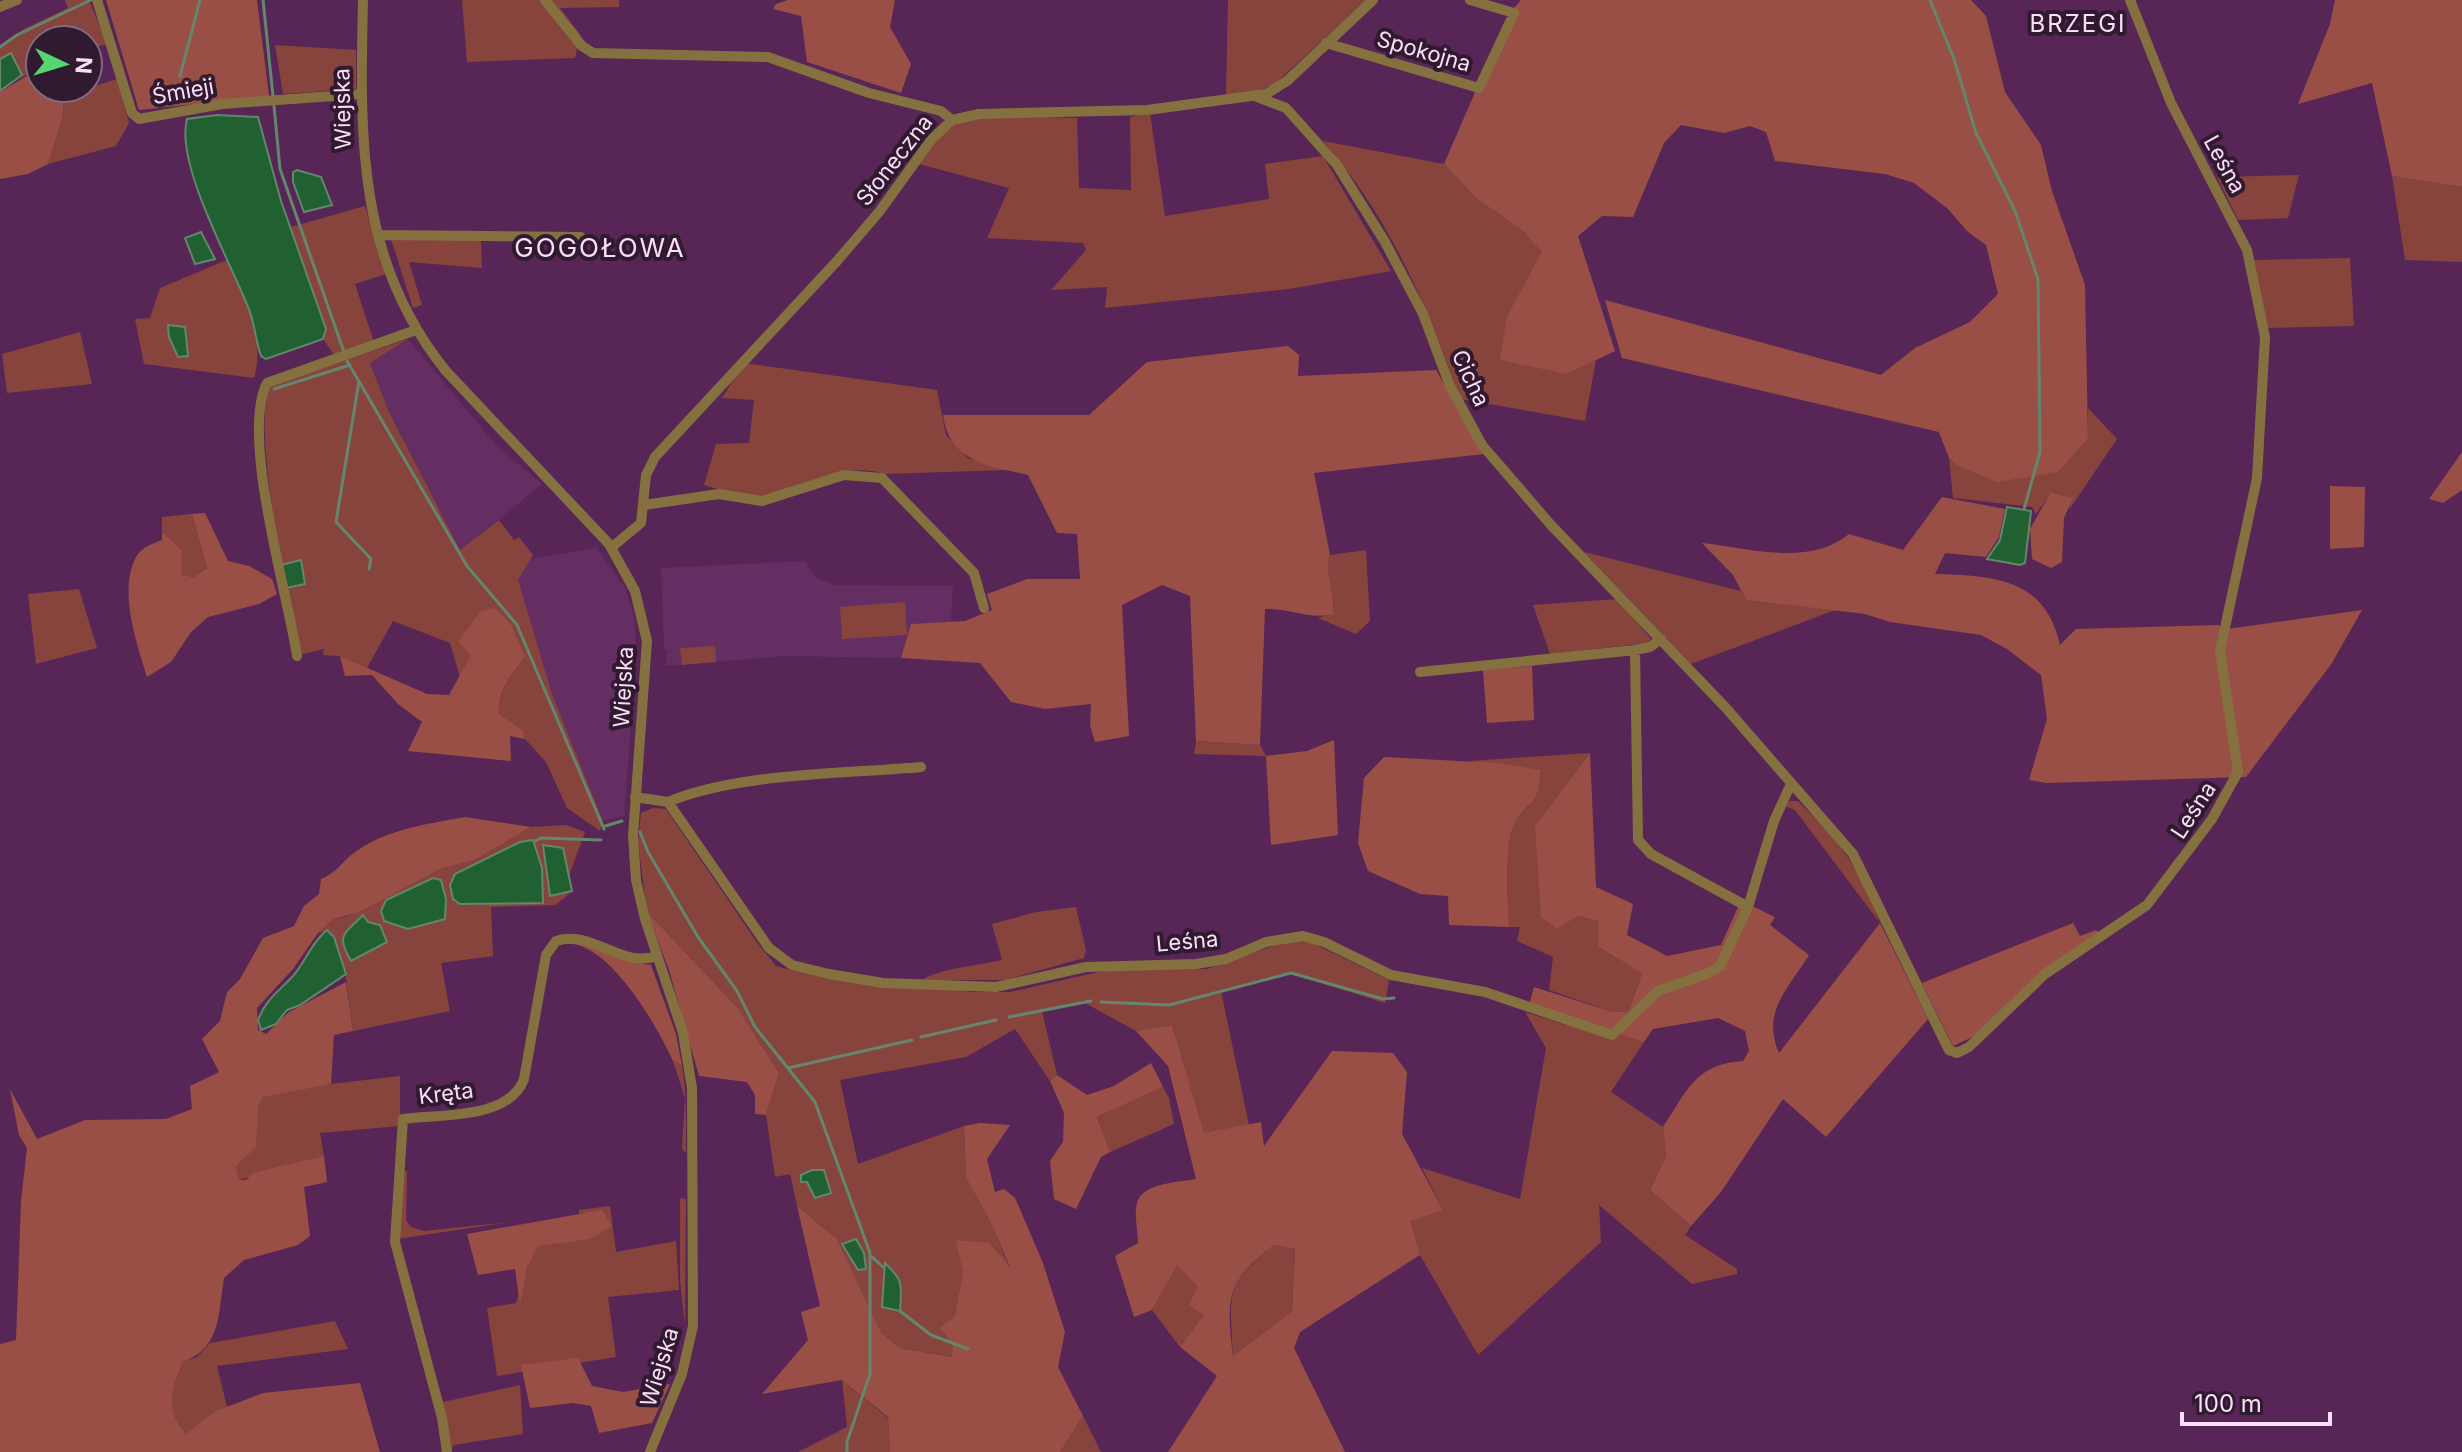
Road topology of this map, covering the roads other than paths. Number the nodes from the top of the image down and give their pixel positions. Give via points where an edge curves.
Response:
1 (17, 0) edge
2 (97, 0) edge
3 (363, 0) edge
4 (545, 0) edge
5 (1373, 0) edge
6 (1470, 0) edge
7 (2130, 0) edge
8 (0, 7) edge
9 (1326, 43) junction
10 (1284, 83) junction
11 (361, 94) junction
12 (1257, 97) junction
13 (1286, 108) junction
14 (952, 120) junction
15 (379, 235) junction
16 (581, 237) dead end
17 (416, 330) junction
18 (644, 505) junction
19 (612, 547) junction
20 (984, 608) dead end
21 (1661, 639) junction
22 (1635, 650) junction
23 (297, 656) dead end
24 (1420, 672) dead end
25 (921, 767) dead end
26 (1790, 786) junction
27 (635, 797) junction
28 (668, 802) junction
29 (1748, 907) junction
30 (657, 956) junction
31 (447, 1452) edge
32 (650, 1452) edge

1 - 8 street
2 - 11 street, Śmieji via 132,113 139,119 206,106
3 - 11 street, Wiejska
4 - 14 street via 593,53 774,58 869,93 941,111
5 - 9 street, Słoneczna
6 - 9 street, Spokojna via 1514,13 1479,88
7 - 26 street, Leśna via 2184,130 2240,235 2265,337 2257,478 2220,651 2238,758 2233,784 2174,874 2147,905 2045,974 1957,1053 1949,1050 1853,854
9 - 10 street, Słoneczna
10 - 12 street, Słoneczna
10 - 13 street
11 - 15 street, Wiejska via 363,161
12 - 13 street, Cicha
12 - 14 street, Słoneczna via 1122,113 979,114
13 - 21 street, Cicha via 1337,165 1385,242 1482,445
14 - 18 street, Słoneczna via 837,261 655,457 646,475
15 - 16 street
15 - 17 street, Wiejska
17 - 19 street, Wiejska via 446,371
17 - 23 street via 267,383 261,396 271,536
18 - 19 street, Słoneczna via 638,528
18 - 20 street via 719,494 762,501 844,475 882,478 974,573
19 - 27 street, Wiejska via 635,591 647,641
21 - 22 street
21 - 26 street, Leśna
22 - 24 street
22 - 29 street via 1639,843
25 - 28 street via 692,791
26 - 29 street
27 - 28 street
27 - 30 street, Wiejska via 636,880
28 - 29 street, Leśna via 781,960 883,983 1013,985 1086,967 1226,959 1266,942 1303,936 1391,975 1485,992 1612,1035 1658,991 1720,966
30 - 31 street, Kręta via 638,961 586,940 556,941 546,955 518,1092 493,1107 403,1119 395,1242
30 - 32 street, Wiejska via 683,1033 691,1077 694,1294 687,1356

